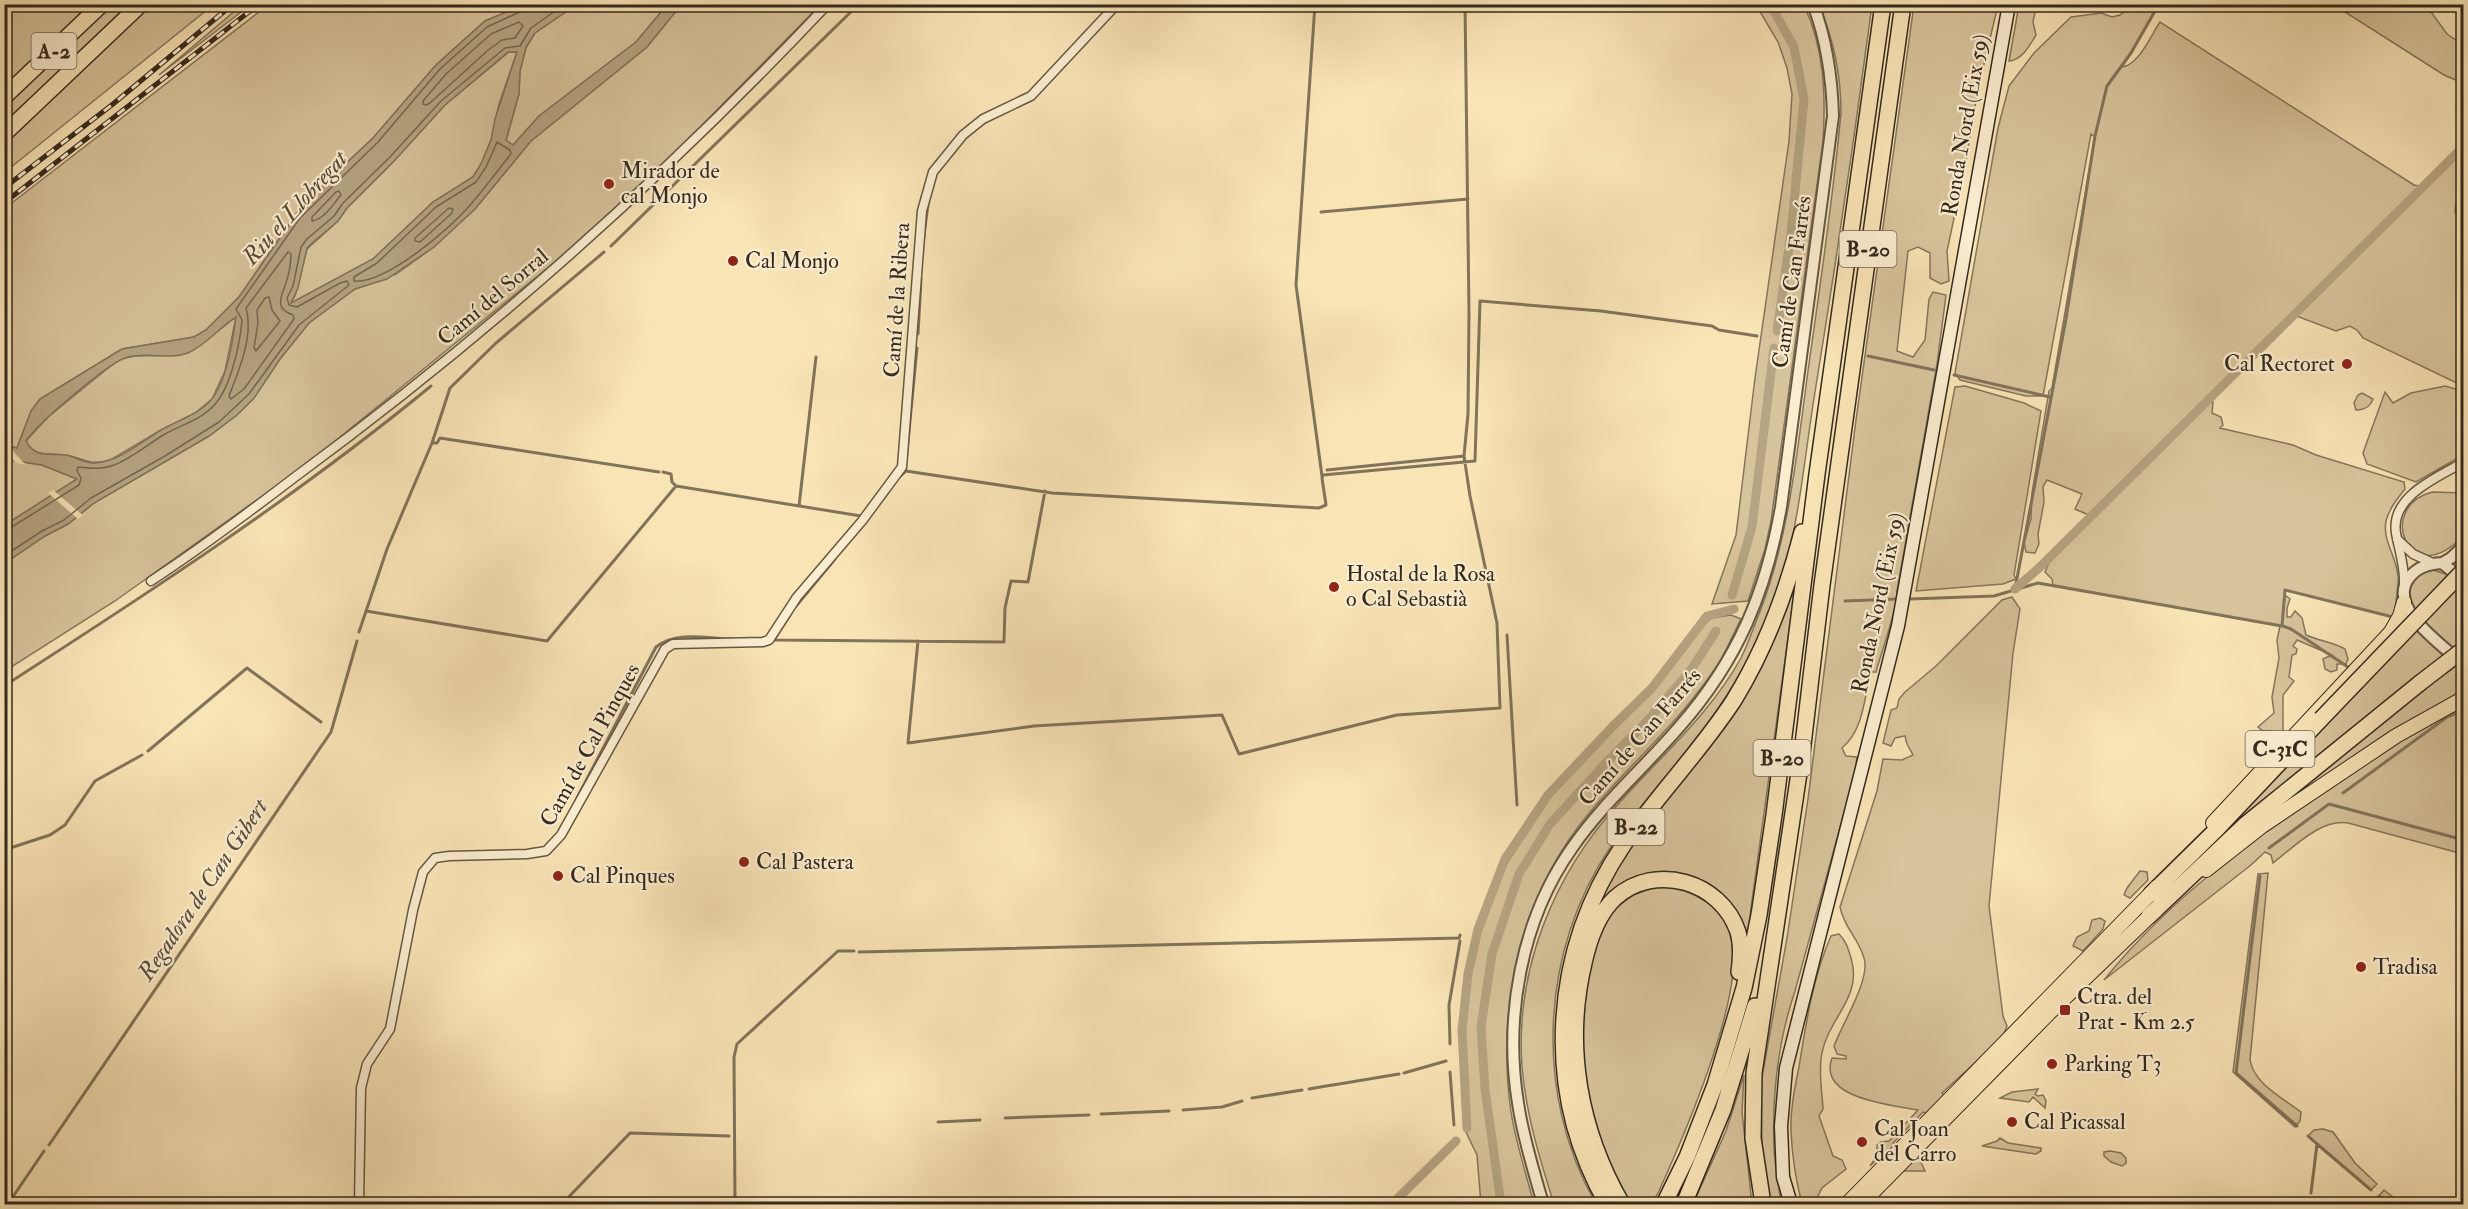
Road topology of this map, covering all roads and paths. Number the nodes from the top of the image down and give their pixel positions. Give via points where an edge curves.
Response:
1 (102, 4) edge
2 (141, 4) edge
3 (828, 4) edge
4 (1117, 4) edge
5 (1813, 4) edge
6 (1883, 4) edge
7 (1903, 4) edge
8 (2009, 4) edge
9 (4, 97) edge
10 (4, 134) edge
11 (2463, 462) edge
12 (1817, 474) junction
13 (2397, 539) junction
14 (2463, 546) edge
15 (2438, 563) junction
16 (2463, 570) edge
17 (2463, 580) edge
18 (152, 581) dead end
19 (2403, 596) junction
20 (770, 638) joint
21 (2463, 650) edge
22 (2463, 665) edge
23 (2463, 698) edge
24 (2151, 894) junction
25 (1780, 907) junction
26 (2149, 916) junction
27 (1730, 1038) junction
28 (359, 1204) edge
29 (1543, 1204) edge
30 (1607, 1204) edge
31 (1622, 1204) edge
32 (1664, 1204) edge
33 (1684, 1204) edge
34 (1763, 1204) edge
35 (1791, 1204) edge
36 (1847, 1204) edge
37 (1860, 1204) edge

1 - 9 highway, A-2
2 - 10 highway, A-2
3 - 18 street, Camí del Sorral via 722,115 591,238 371,420
4 - 20 street, Camí de la Ribera via 1038,90 973,126 933,172 922,211 902,467 797,597
5 - 29 street, Camí de Can Farrés via 1828,57 1833,116 1783,495 1771,559 1749,620 1722,671 1679,727 1589,824 1563,861 1540,909 1518,986 1513,1046 1521,1121
6 - 12 highway, B-20
7 - 25 highway, B-20
8 - 35 main road, Ronda Nord (Eix 59) via 1898,626 1786,1068 1781,1126 1783,1177
11 - 13 street via 2416,490 2404,503 2395,524
12 - 27 highway, B-20 via 1774,815 1751,956
12 - 30 highway, B-22 via 1791,575 1755,663 1715,728 1613,860 1592,898 1576,942 1563,1009 1564,1076 1578,1141
13 - 15 street via 2413,554
13 - 19 street via 2405,572
14 - 15 street via 2451,558
15 - 17 street
15 - 19 street via 2417,570 2408,579
16 - 24 highway, C-31C, bridge via 2216,831
19 - 22 street via 2409,615
19 - 24 highway, C-31C via 2400,616 2391,632
20 - 28 street, Camí de Cal Pinques via 763,642 674,644 665,649 561,835 546,851 449,855 435,858 423,872 390,1029 367,1064 362,1088
21 - 26 highway, C-31C, bridge via 2246,824
23 - 26 highway via 2396,736 2262,826
24 - 36 highway, C-31C
25 - 33 highway, B-20 via 1737,1069
25 - 34 highway via 1752,1093 1754,1149
26 - 37 highway, C-31C
27 - 31 highway via 1741,951 1737,930 1726,909 1703,889 1674,880 1643,882 1621,893 1601,915 1590,942 1580,984 1575,1040 1587,1124
27 - 32 highway, B-20 via 1701,1123

